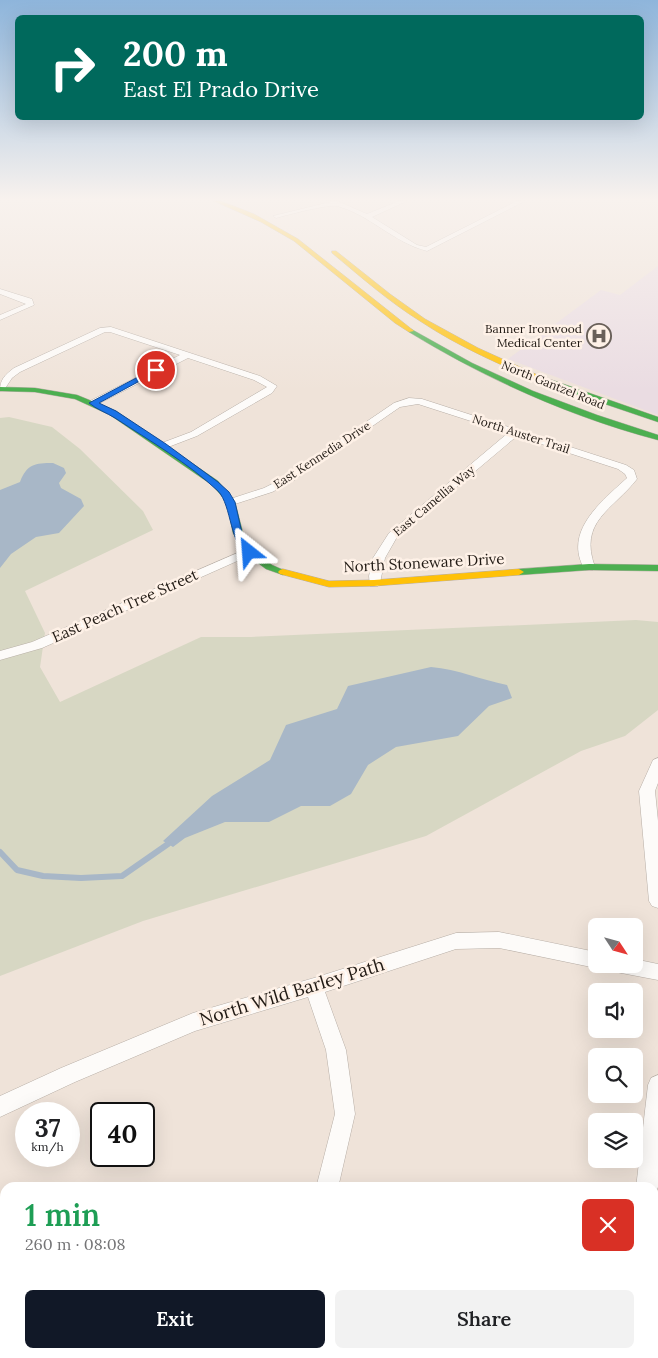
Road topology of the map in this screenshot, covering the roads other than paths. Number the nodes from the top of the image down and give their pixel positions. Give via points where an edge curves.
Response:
1 (327, 264) edge
2 (350, 264) edge
3 (0, 291) edge
4 (0, 318) edge
5 (188, 354) junction
6 (1, 389) edge
7 (409, 401) joint
8 (93, 403) junction
9 (658, 420) edge
10 (516, 432) junction
11 (658, 438) edge
12 (163, 446) junction
13 (231, 502) junction
14 (249, 552) junction
15 (589, 568) junction
16 (658, 568) edge
17 (374, 584) junction
18 (0, 656) edge
19 (658, 764) edge
20 (658, 901) edge
21 (588, 958) edge
22 (643, 969) edge
23 (658, 972) edge
24 (314, 987) junction
25 (658, 1085) edge
26 (0, 1107) edge
27 (328, 1182) edge
28 (648, 1182) edge

1 - 11 main road, North Gantzel Road via 395,321 452,355 570,409
2 - 9 main road, North Gantzel Road via 402,306 463,342 556,385
3 - 4 street via 30,301 30,305
5 - 6 street via 119,331 103,330 17,370
5 - 8 street
5 - 12 street via 272,386 210,426
6 - 8 main road, North Stoneware Drive via 63,394
7 - 10 street, North Auster Trail via 419,401
7 - 13 street, East Kennedia Drive via 397,405 286,481
8 - 12 main road, North Stoneware Drive
10 - 15 street, North Auster Trail via 630,472 632,479 585,531 583,556
10 - 17 street, East Camellia Way via 393,535 382,548 375,567
12 - 13 main road, North Stoneware Drive via 215,483
13 - 14 main road, North Stoneware Drive via 238,533
14 - 17 main road, North Stoneware Drive via 269,567 296,577 329,584
14 - 18 street, East Peach Tree Street via 37,645
15 - 16 main road, North Stoneware Drive
15 - 17 main road, North Stoneware Drive
19 - 20 street via 647,791
21 - 24 street, North Wild Barley Path via 500,940 456,941
22 - 23 street
24 - 26 street, North Wild Barley Path via 193,1022
24 - 27 street via 336,1050 345,1114
25 - 28 street

